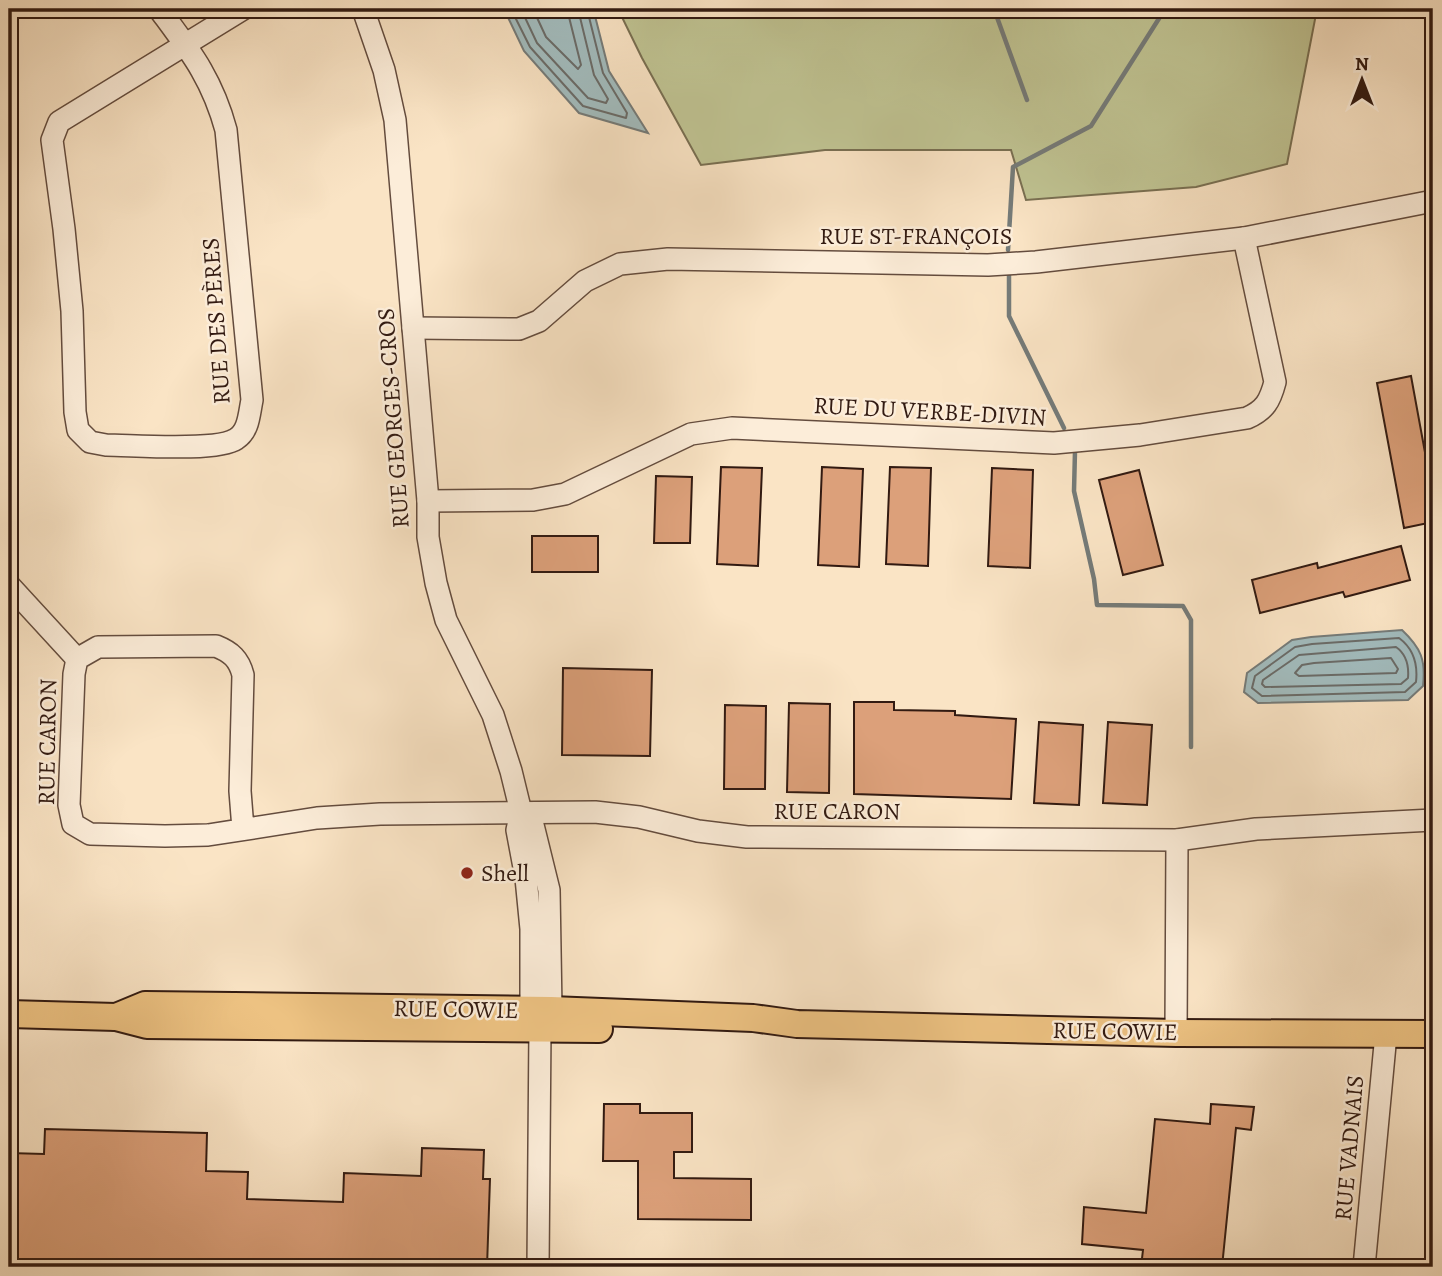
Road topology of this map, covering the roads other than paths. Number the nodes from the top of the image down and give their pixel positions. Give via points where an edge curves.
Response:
1 (159, 9) edge
2 (243, 9) edge
3 (363, 9) edge
4 (184, 44) junction
5 (1433, 201) edge
6 (1244, 238) junction
7 (413, 328) junction
8 (428, 501) junction
9 (9, 584) edge
10 (77, 660) junction
11 (521, 812) junction
12 (1433, 820) edge
13 (243, 829) junction
14 (1177, 840) junction
15 (9, 1014) edge
16 (541, 1016) junction
17 (1176, 1033) junction
18 (1386, 1034) junction
19 (1433, 1034) edge
20 (538, 1267) edge
21 (1364, 1267) edge

1 - 4 street
2 - 4 street, RUE DES PÈRES
3 - 7 street, RUE GEORGES-CROS via 396,120
4 - 4 street, RUE DES PÈRES via 59,122 52,139 72,311 75,412 78,430 90,442 215,446 236,439 248,424 251,400 226,130 206,75
5 - 6 street, RUE ST-FRANÇOIS
6 - 7 street, RUE ST-FRANÇOIS via 988,265 668,259 620,264 585,281 538,321 519,329
6 - 8 street, RUE DU VERBE-DIVIN via 1275,382 1262,411 1247,418 1054,443 732,428 691,434 565,494 533,500
7 - 8 street, RUE GEORGES-CROS
8 - 11 street, RUE GEORGES-CROS via 430,549 446,620 493,715
9 - 10 street
10 - 13 street, RUE CARON via 69,805 73,824 90,834 208,835
10 - 13 street, RUE CARON via 98,647 216,646 231,653 243,676
11 - 13 street, RUE CARON via 380,814
11 - 14 street, RUE CARON via 595,812 747,836
11 - 16 street, RUE GEORGES-CROS via 517,830 526,878 539,909
12 - 14 street, RUE CARON via 1256,829
14 - 17 street
15 - 16 main road, RUE COWIE via 116,1017 147,1025
16 - 17 main road, RUE COWIE via 754,1031 797,1024
16 - 20 street, RUE GEORGES-CROS
17 - 18 main road, RUE COWIE
18 - 19 main road, RUE COWIE
18 - 21 street, RUE VADNAIS

